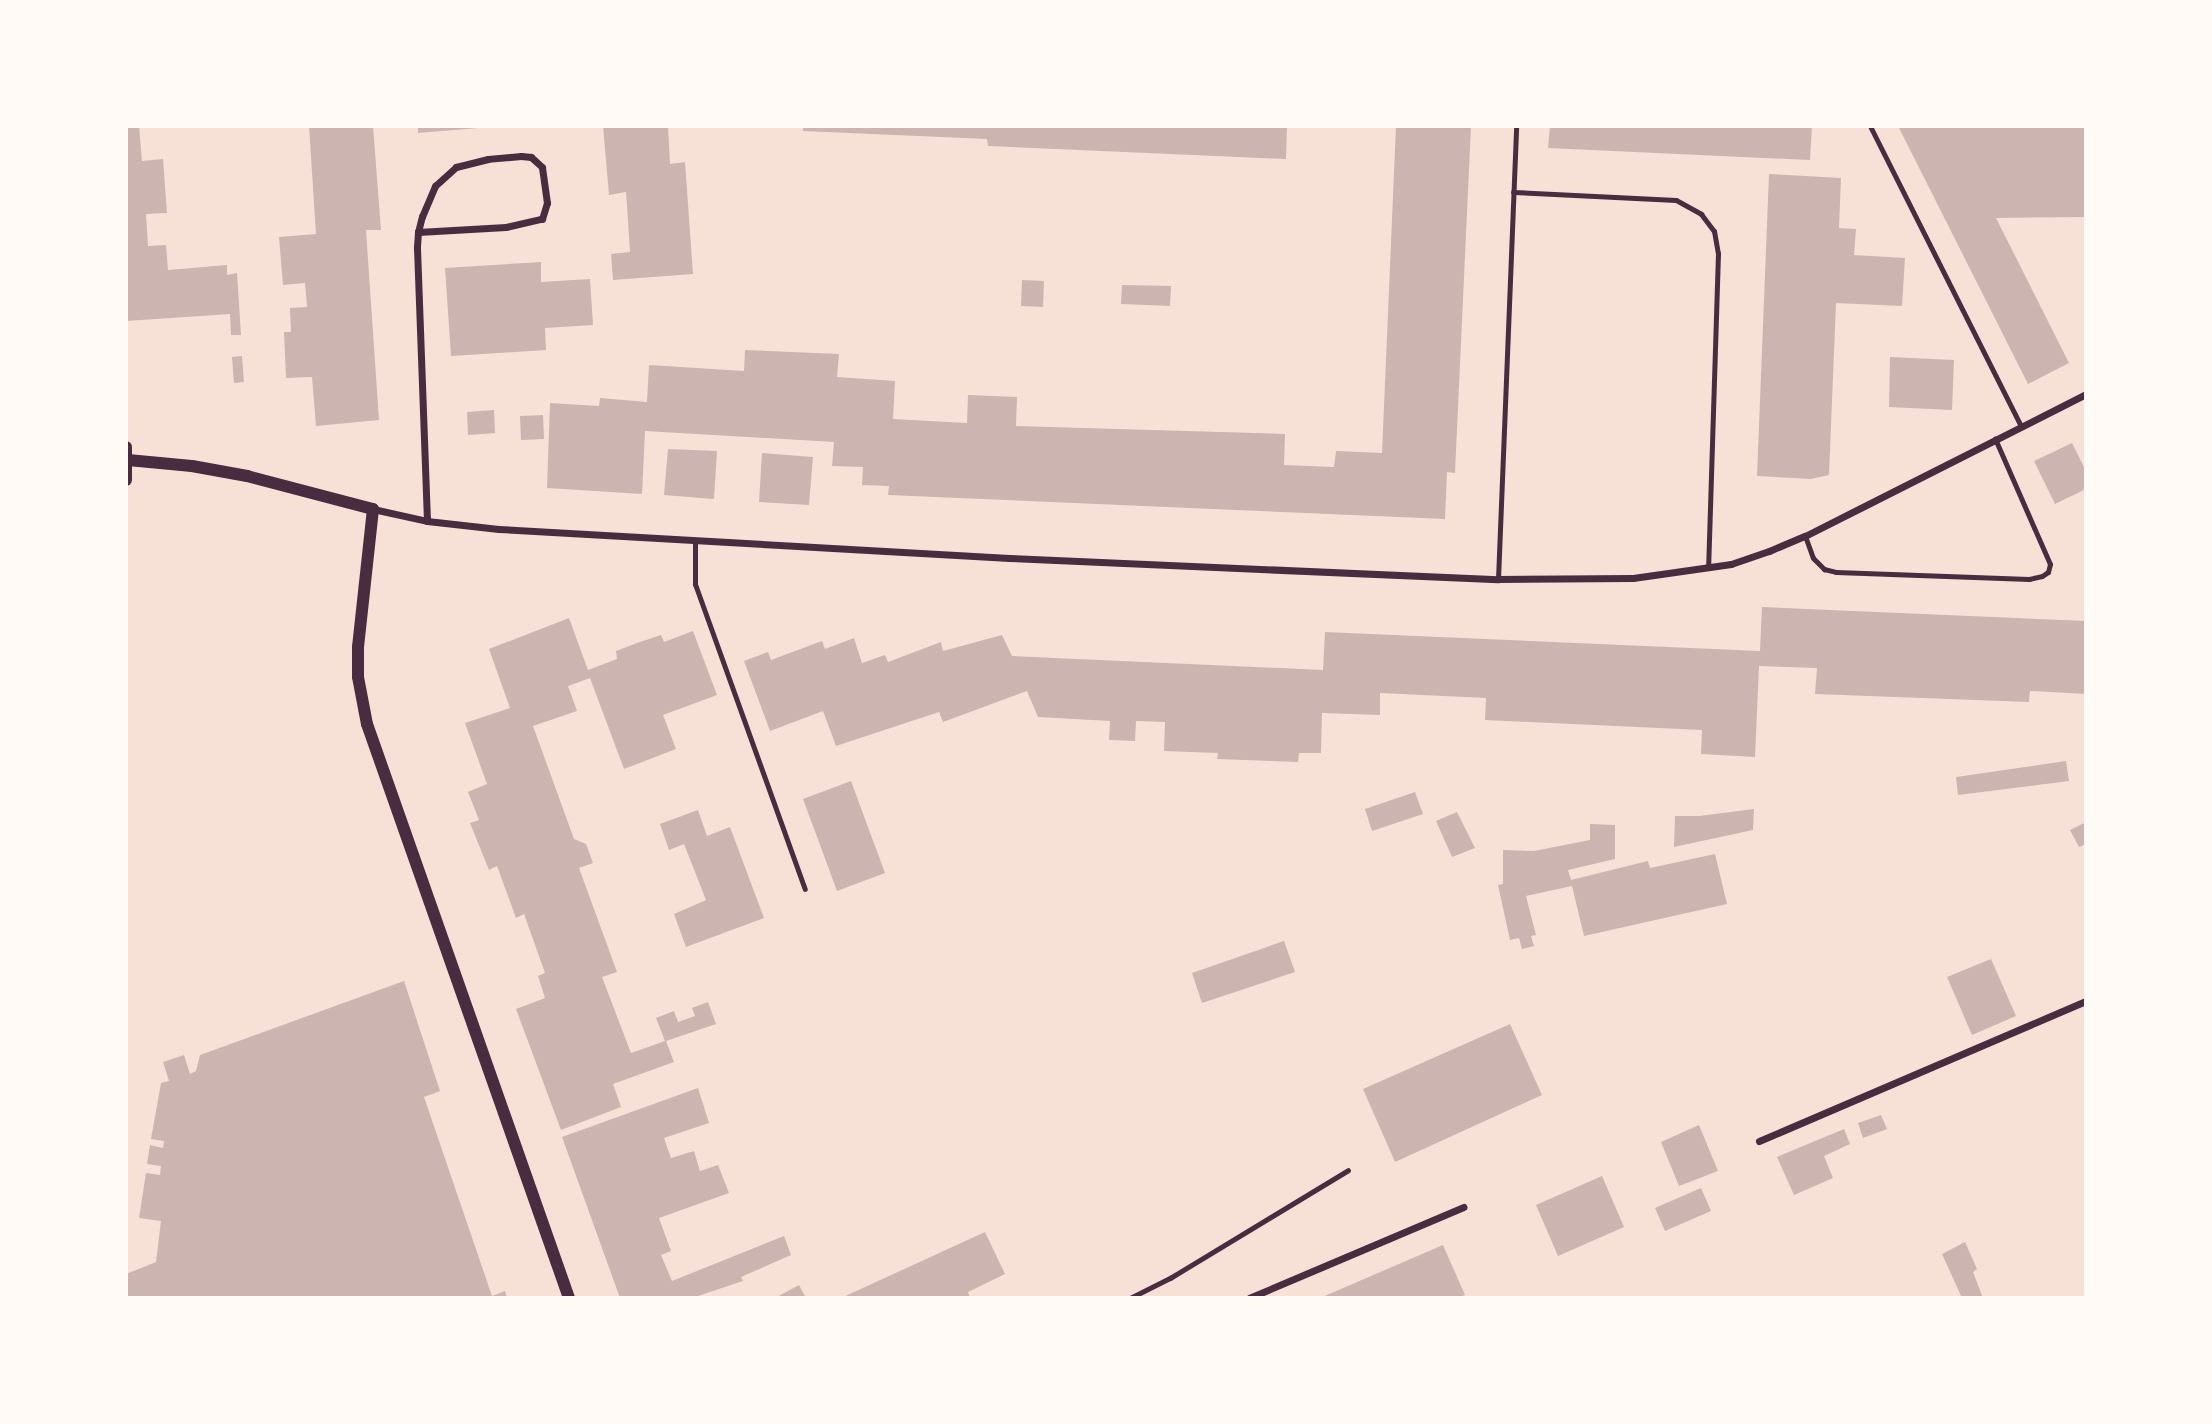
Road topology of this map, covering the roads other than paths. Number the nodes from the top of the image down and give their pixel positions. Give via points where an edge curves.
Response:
1 (1516, 126) edge
2 (1870, 126) edge
3 (1513, 192) junction
4 (418, 232) junction
5 (2086, 394) edge
6 (2021, 425) junction
7 (1995, 439) junction
8 (127, 454) edge
9 (126, 480) edge
10 (373, 509) junction
11 (427, 521) junction
12 (1805, 536) junction
13 (695, 541) junction
14 (1708, 568) junction
15 (1498, 579) junction
16 (805, 889) dead end
17 (2086, 1001) edge
18 (1759, 1141) dead end
19 (1348, 1170) dead end
20 (1463, 1207) dead end
21 (569, 1298) edge
22 (1130, 1298) edge
23 (1248, 1298) edge

1 - 3 lane
2 - 6 lane
3 - 14 lane via 1676,200 1701,214 1714,231 1718,253
3 - 15 lane
4 - 4 street via 435,186 456,167 521,156 531,157 542,167 547,194 542,219 506,227
4 - 11 street
5 - 6 street
6 - 7 street
7 - 12 street
7 - 12 lane via 2050,564 2042,576 1836,572 1817,563
8 - 9 street
8 - 10 street via 247,476
10 - 11 street
10 - 21 street via 358,647 367,724
11 - 13 street
12 - 14 street
13 - 15 street
13 - 16 lane via 695,584
14 - 15 street via 1606,579
17 - 18 street
19 - 22 lane
20 - 23 street

